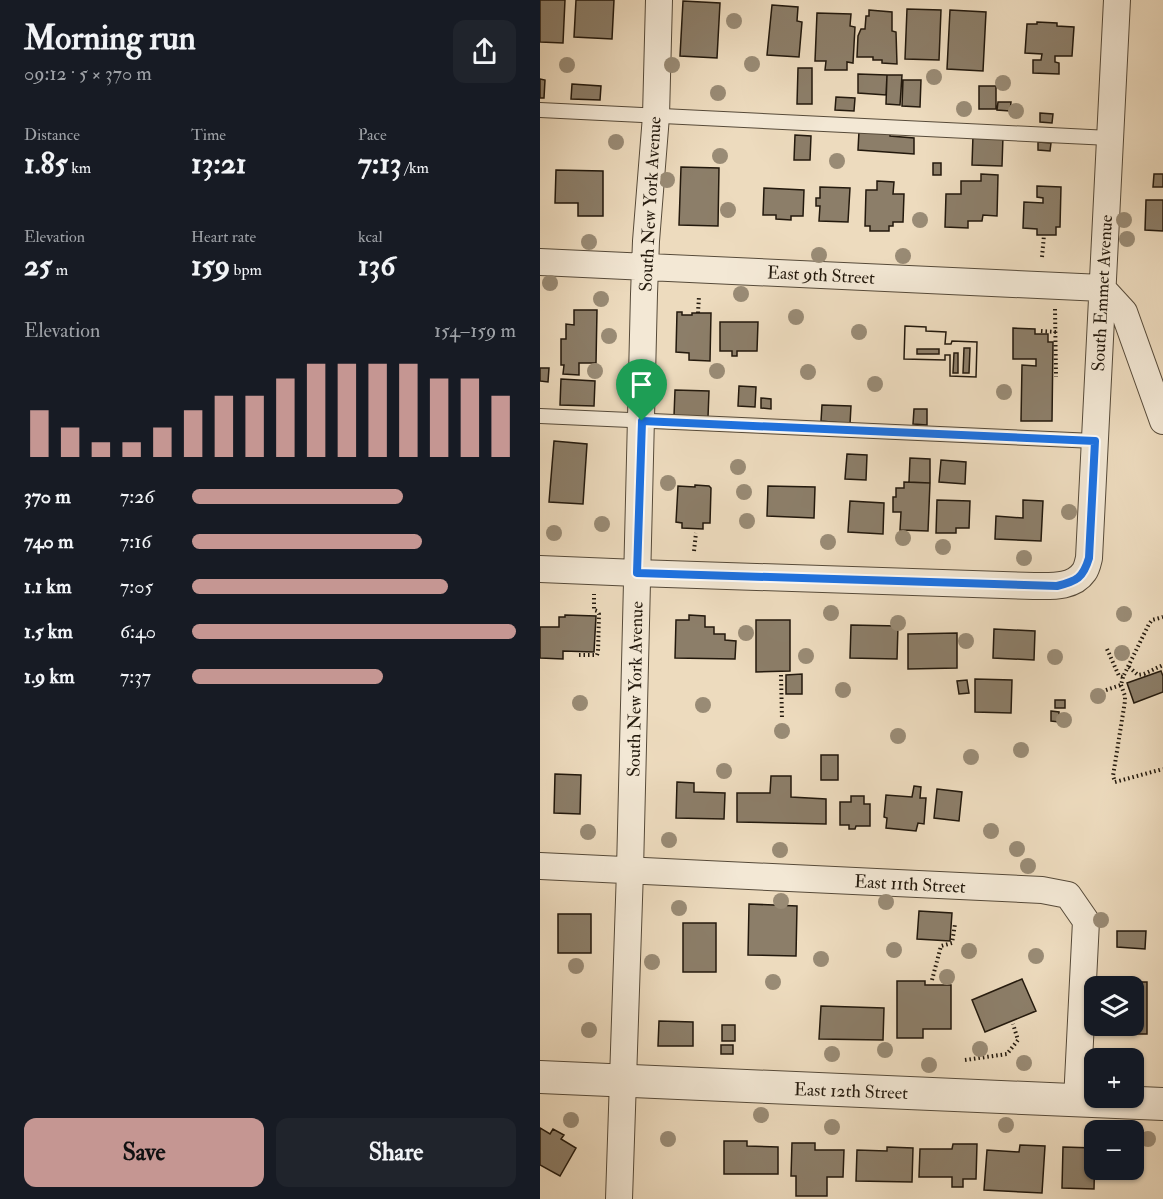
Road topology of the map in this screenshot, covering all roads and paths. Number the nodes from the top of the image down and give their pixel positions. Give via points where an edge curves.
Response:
1 (659, 0) edge
2 (1117, 0) edge
3 (540, 110) edge
4 (656, 116) junction
5 (1110, 138) junction
6 (1044, 235) dead end
7 (1042, 257) dead end
8 (540, 262) edge
9 (646, 267) junction
10 (1102, 288) junction
11 (699, 296) dead end
12 (1055, 308) dead end
13 (698, 313) dead end
14 (1041, 331) dead end
15 (1056, 332) junction
16 (1056, 377) dead end
17 (540, 416) edge
18 (642, 421) junction
19 (1163, 421) edge
20 (1095, 441) junction
21 (696, 533) dead end
22 (694, 551) dead end
23 (540, 569) edge
24 (637, 573) junction
25 (594, 591) dead end
26 (1163, 617) edge
27 (1107, 650) dead end
28 (579, 655) dead end
29 (1163, 665) edge
30 (1129, 667) junction
31 (781, 675) dead end
32 (1123, 677) junction
33 (1121, 685) junction
34 (1106, 690) dead end
35 (782, 719) dead end
36 (1163, 769) edge
37 (540, 866) edge
38 (630, 870) junction
39 (955, 924) dead end
40 (932, 980) dead end
41 (1012, 1024) dead end
42 (965, 1060) dead end
43 (540, 1077) edge
44 (622, 1081) junction
45 (1077, 1101) junction
46 (1163, 1104) edge
47 (619, 1199) edge

1 - 4 street, South New York Avenue
2 - 5 street, South Emmet Avenue
3 - 4 lane
4 - 5 lane
4 - 9 street, South New York Avenue
5 - 10 street, South Emmet Avenue
6 - 7 path
8 - 9 street, East 9th Street
9 - 10 street, East 9th Street
9 - 18 street, South New York Avenue
10 - 19 street via 1124,312
10 - 20 street, South Emmet Avenue
11 - 13 path
12 - 15 path
14 - 15 path
15 - 16 path
17 - 18 lane
18 - 20 lane
18 - 24 street, South New York Avenue
20 - 24 street, South Emmet Avenue via 1089,558 1085,571 1074,581 1057,586
21 - 22 path
23 - 24 street
24 - 38 street, South New York Avenue
25 - 28 path via 594,610 599,614 598,652
26 - 30 path via 1149,624
27 - 32 path
29 - 30 path via 1138,675
30 - 32 path
31 - 35 path
32 - 33 path
33 - 34 path
33 - 36 path via 1125,701 1114,782
37 - 38 street, East 11th Street
38 - 44 street, South New York Avenue
38 - 45 street, East 11th Street via 1042,890 1068,896 1086,921
39 - 40 path via 952,943 941,946
41 - 42 path via 1018,1040 1007,1054
43 - 44 street, East 12th Street
44 - 45 street, East 12th Street
44 - 47 street, South New York Avenue
45 - 46 street, East 12th Street

